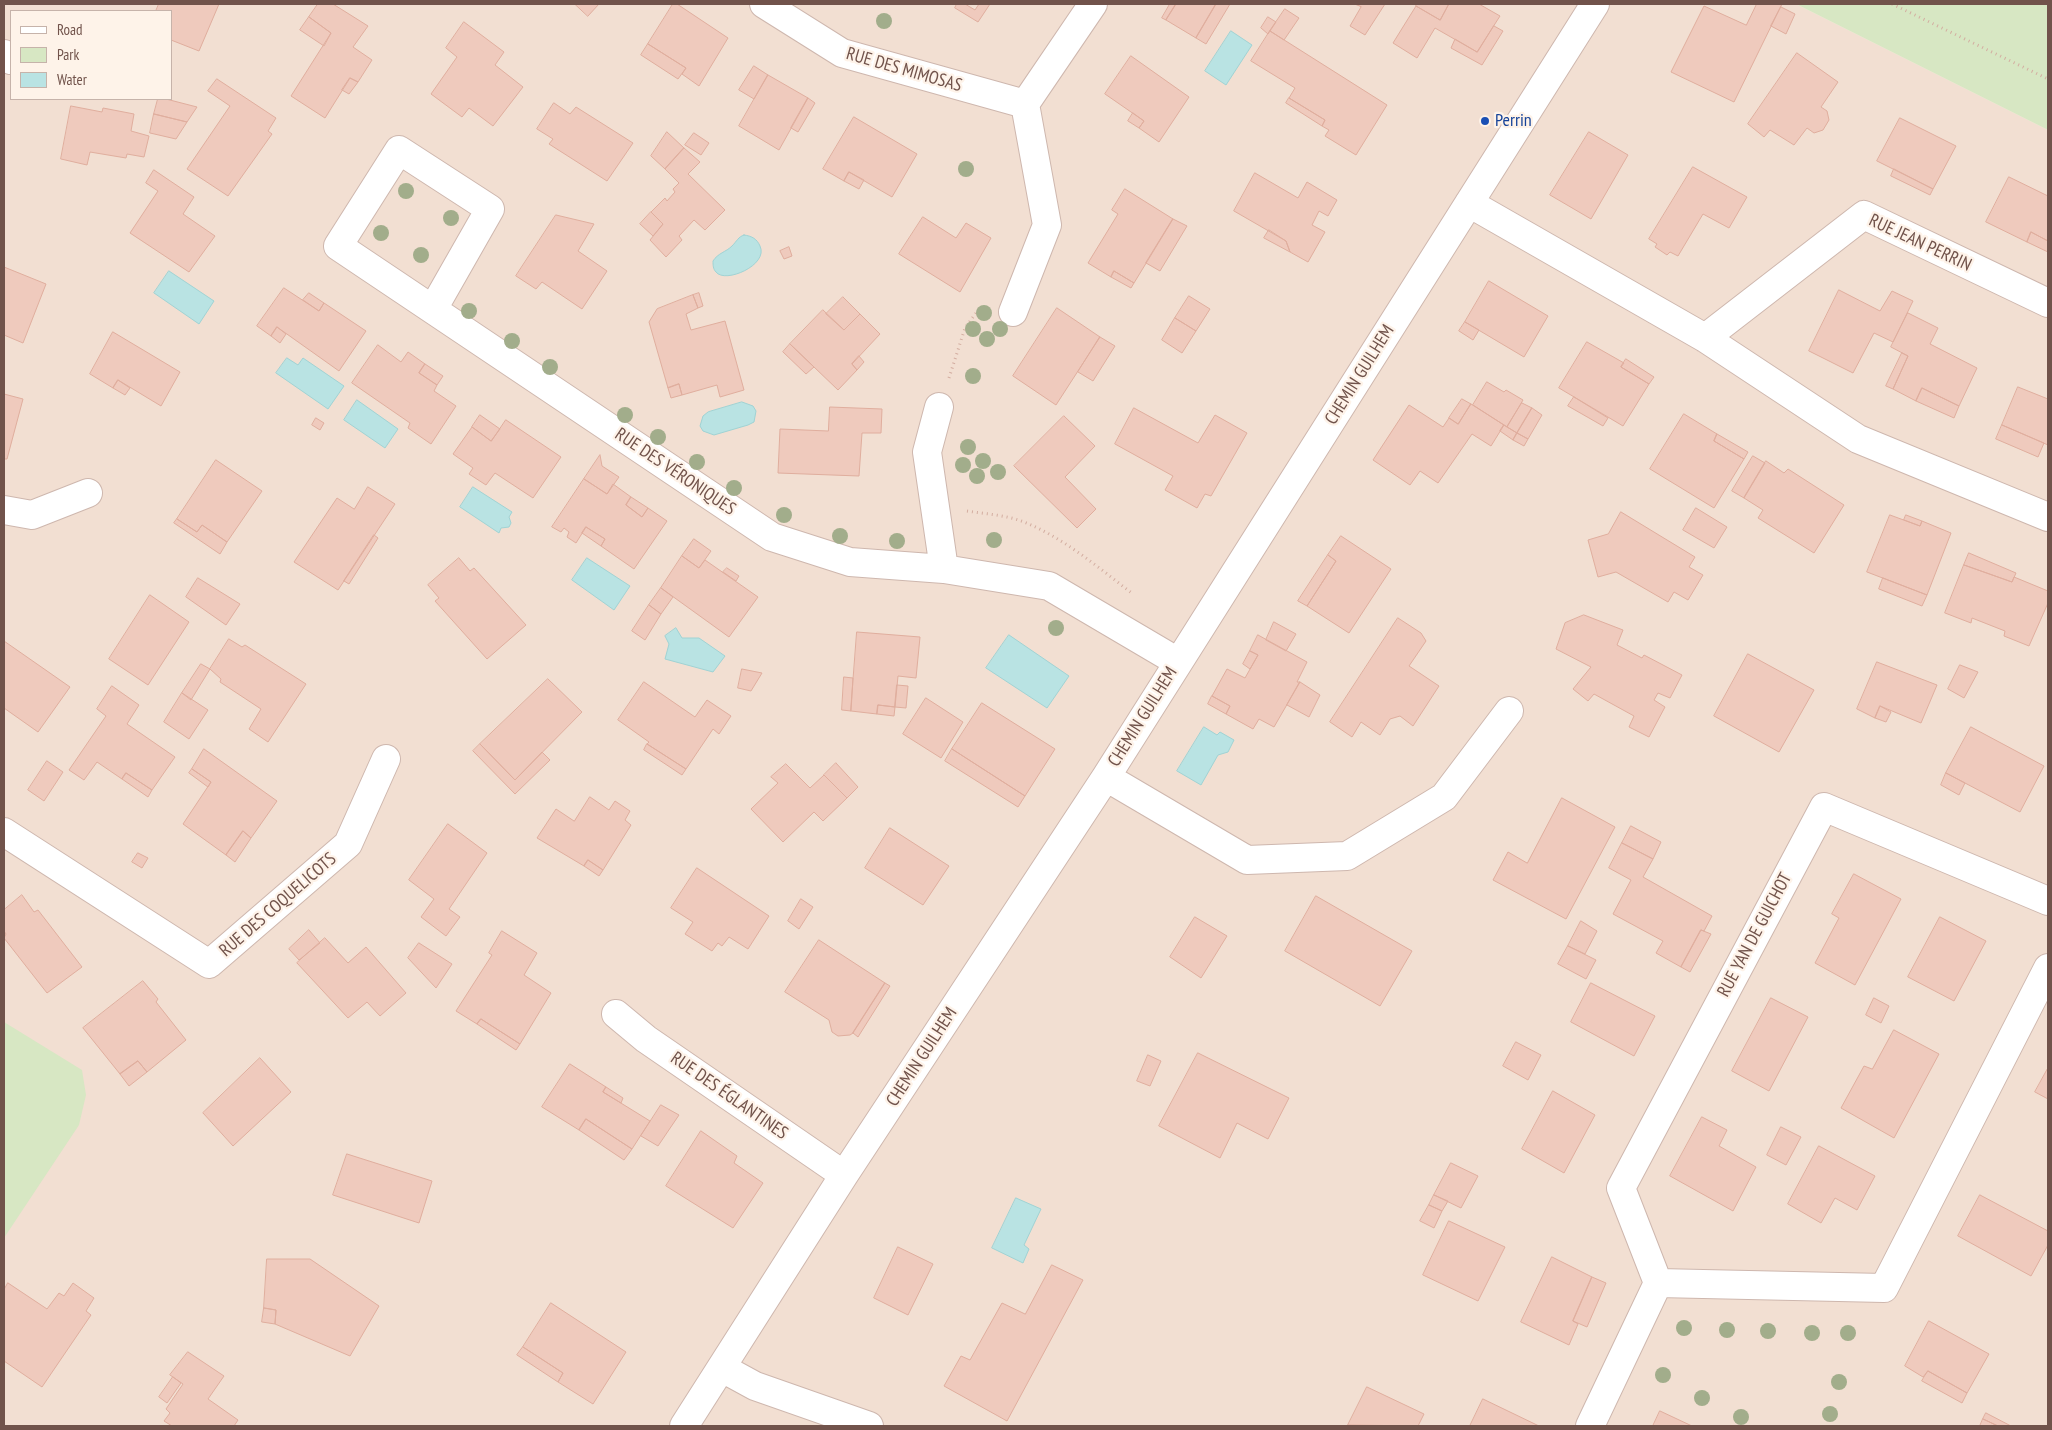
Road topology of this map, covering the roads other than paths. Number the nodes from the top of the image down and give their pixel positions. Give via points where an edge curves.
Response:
1 (764, 4) edge
2 (1092, 4) edge
3 (1589, 6) edge
4 (1025, 104) junction
5 (1469, 203) junction
6 (2048, 304) edge
7 (433, 309) junction
8 (1013, 312) road end
9 (1705, 338) junction
10 (939, 407) road end
11 (88, 493) dead end
12 (4, 510) edge
13 (2048, 516) edge
14 (944, 569) junction
15 (1178, 662) junction
16 (1509, 711) dead end
17 (386, 760) dead end
18 (1106, 777) junction
19 (4, 832) edge
20 (2048, 901) edge
21 (2048, 968) edge
22 (616, 1014) dead end
23 (844, 1175) junction
24 (1658, 1283) junction
25 (722, 1368) junction
26 (684, 1426) edge
27 (869, 1426) edge
28 (1590, 1426) edge

1 - 4 street, RUE DES MIMOSAS via 842,53
2 - 4 street
3 - 5 street, CHEMIN GUILHEM
4 - 8 street via 1047,225
5 - 9 street
5 - 15 street, CHEMIN GUILHEM
6 - 9 street, RUE JEAN PERRIN via 1864,215
7 - 7 street, RUE DES VÉRONIQUES via 338,246 399,150 490,209
7 - 14 street, RUE DES VÉRONIQUES via 772,537 850,562
9 - 13 street via 1858,439
10 - 14 street via 927,452
11 - 12 street via 32,515
14 - 15 street, RUE DES VÉRONIQUES via 1049,586
15 - 18 street, CHEMIN GUILHEM
16 - 18 street via 1444,797 1347,856 1247,860
17 - 19 street, RUE DES COQUELICOTS via 348,844 210,964
18 - 23 street, CHEMIN GUILHEM
20 - 24 street, RUE YAN DE GUICHOT via 1824,807 1621,1188
21 - 24 street via 1884,1288
22 - 23 street, RUE DES ÉGLANTINES via 646,1039
23 - 25 street, CHEMIN GUILHEM
24 - 28 street
25 - 26 street, CHEMIN GUILHEM
25 - 27 street via 755,1386

